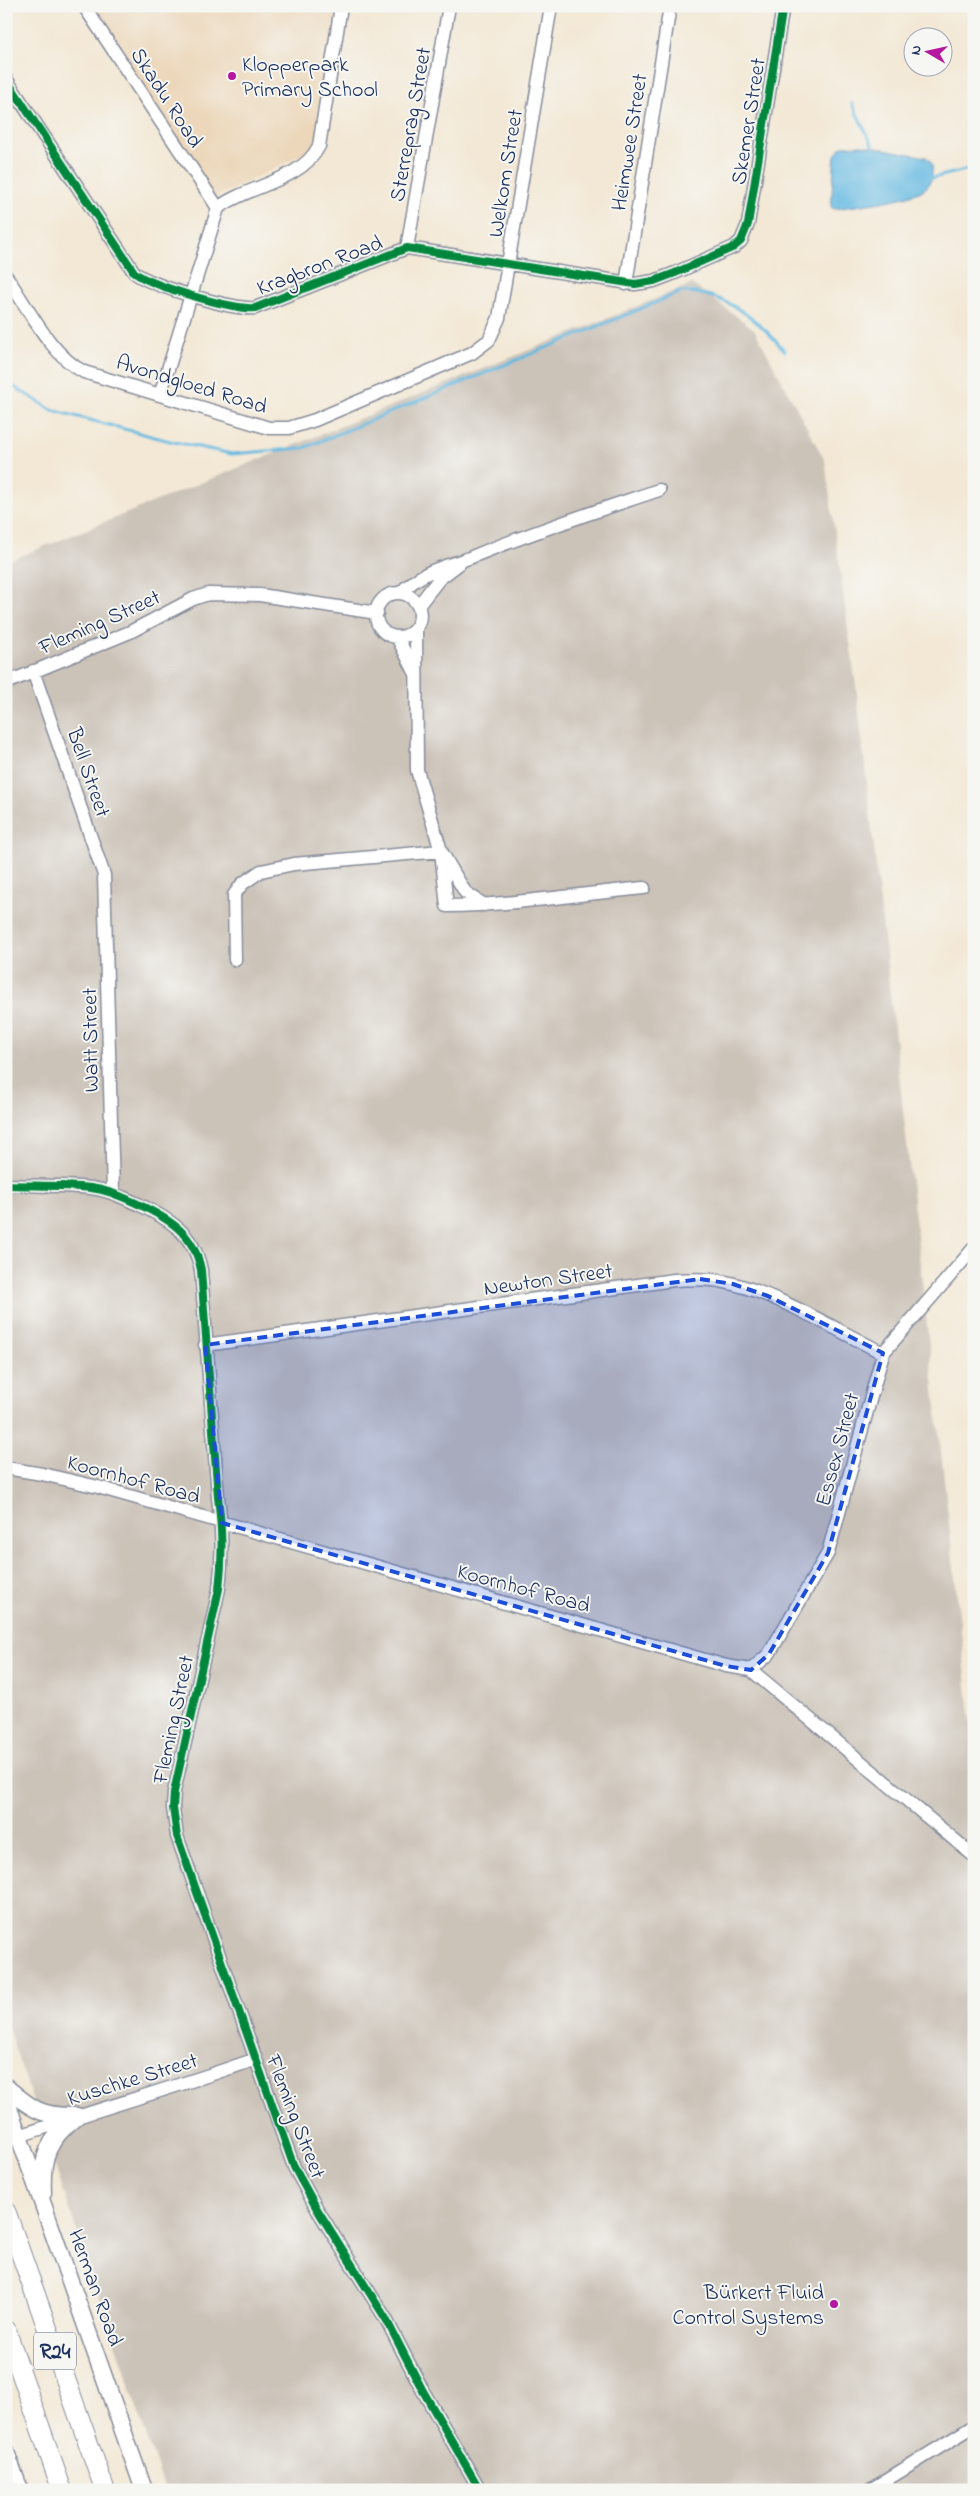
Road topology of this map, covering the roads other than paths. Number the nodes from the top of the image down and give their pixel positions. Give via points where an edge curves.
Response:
1 (84, 6) edge
2 (341, 6) edge
3 (449, 6) edge
4 (551, 6) edge
5 (670, 6) edge
6 (783, 6) edge
7 (6, 79) edge
8 (218, 208) junction
9 (741, 241) joint
10 (408, 248) junction
11 (510, 266) junction
12 (6, 276) edge
13 (626, 284) junction
14 (192, 295) junction
15 (461, 358) joint
16 (160, 395) junction
17 (659, 490) dead end
18 (466, 559) junction
19 (400, 593) junction
20 (418, 606) junction
21 (377, 613) junction
22 (416, 627) junction
23 (397, 637) junction
24 (33, 672) junction
25 (417, 676) junction
26 (6, 683) edge
27 (441, 851) junction
28 (105, 886) joint
29 (644, 888) dead end
30 (484, 905) junction
31 (235, 960) dead end
32 (6, 1185) edge
33 (113, 1192) junction
34 (974, 1248) edge
35 (205, 1345) junction
36 (883, 1352) junction
37 (6, 1468) edge
38 (222, 1523) junction
39 (751, 1670) junction
40 (974, 1856) edge
41 (256, 2058) junction
42 (6, 2087) edge
43 (6, 2100) edge
44 (77, 2116) junction
45 (19, 2136) junction
46 (44, 2206) junction
47 (6, 2212) edge
48 (6, 2330) edge
49 (974, 2426) edge
50 (6, 2446) edge
51 (22, 2490) edge
52 (62, 2490) edge
53 (105, 2490) edge
54 (144, 2490) edge
55 (480, 2490) edge
56 (870, 2490) edge

1 - 8 street, Skadu Road
2 - 8 street via 316,152 299,168
3 - 10 street, Sterreprag Street
4 - 11 street, Welkom Street
5 - 13 street, Heimwee Street
6 - 9 street, Skemer Street via 748,224
7 - 14 street, Kragbron Road via 134,272 143,279
8 - 14 street
9 - 13 street, Kragbron Road via 734,247 654,281
10 - 11 street, Kragbron Road
10 - 14 street, Kragbron Road via 255,308 240,308
11 - 13 street, Kragbron Road
11 - 15 street, Welkom Street via 494,333 483,346
12 - 16 street, Avondgloed Road via 68,363 84,372
14 - 16 street
15 - 16 street, Avondgloed Road via 315,420 283,428 255,425
17 - 18 street via 534,531
18 - 19 street via 439,566
18 - 20 street via 439,579
19 - 20 street via 411,597
19 - 21 street via 384,598
20 - 22 street via 420,617
21 - 23 street via 382,629
21 - 24 street, Fleming Street via 278,597 208,594 130,632
22 - 23 street
22 - 25 street
23 - 25 street
24 - 26 street, Fleming Street
24 - 28 street, Bell Street via 103,869
25 - 27 street via 417,770
27 - 30 street via 465,892
27 - 30 street via 447,906
27 - 31 street via 294,864 261,871 242,884 234,895
28 - 33 street, Watt Street
29 - 30 street
32 - 33 street, Fleming Street
33 - 35 street, Fleming Street via 177,1225 193,1246 201,1270
34 - 36 street, Essex Street
35 - 36 street, Newton Street via 700,1279 732,1284 768,1296
35 - 38 street, Fleming Street
36 - 39 street, Essex Street via 828,1553 769,1654
37 - 38 street, Koornhof Road via 98,1487
38 - 39 street, Koornhof Road via 726,1666
38 - 41 street, Fleming Street via 223,1558 219,1589 173,1808 182,1850
39 - 40 street
41 - 44 street, Kuschke Street via 192,2082
41 - 55 street, Fleming Street via 294,2166 386,2319
42 - 44 main road via 45,2114
43 - 45 main road, Herman Road
44 - 45 street, Kuschke Street
44 - 46 main road via 58,2132 47,2151
45 - 46 main road, Herman Road
46 - 54 main road, Herman Road
47 - 53 highway, R24
48 - 52 highway, R24
49 - 56 street
50 - 51 street

